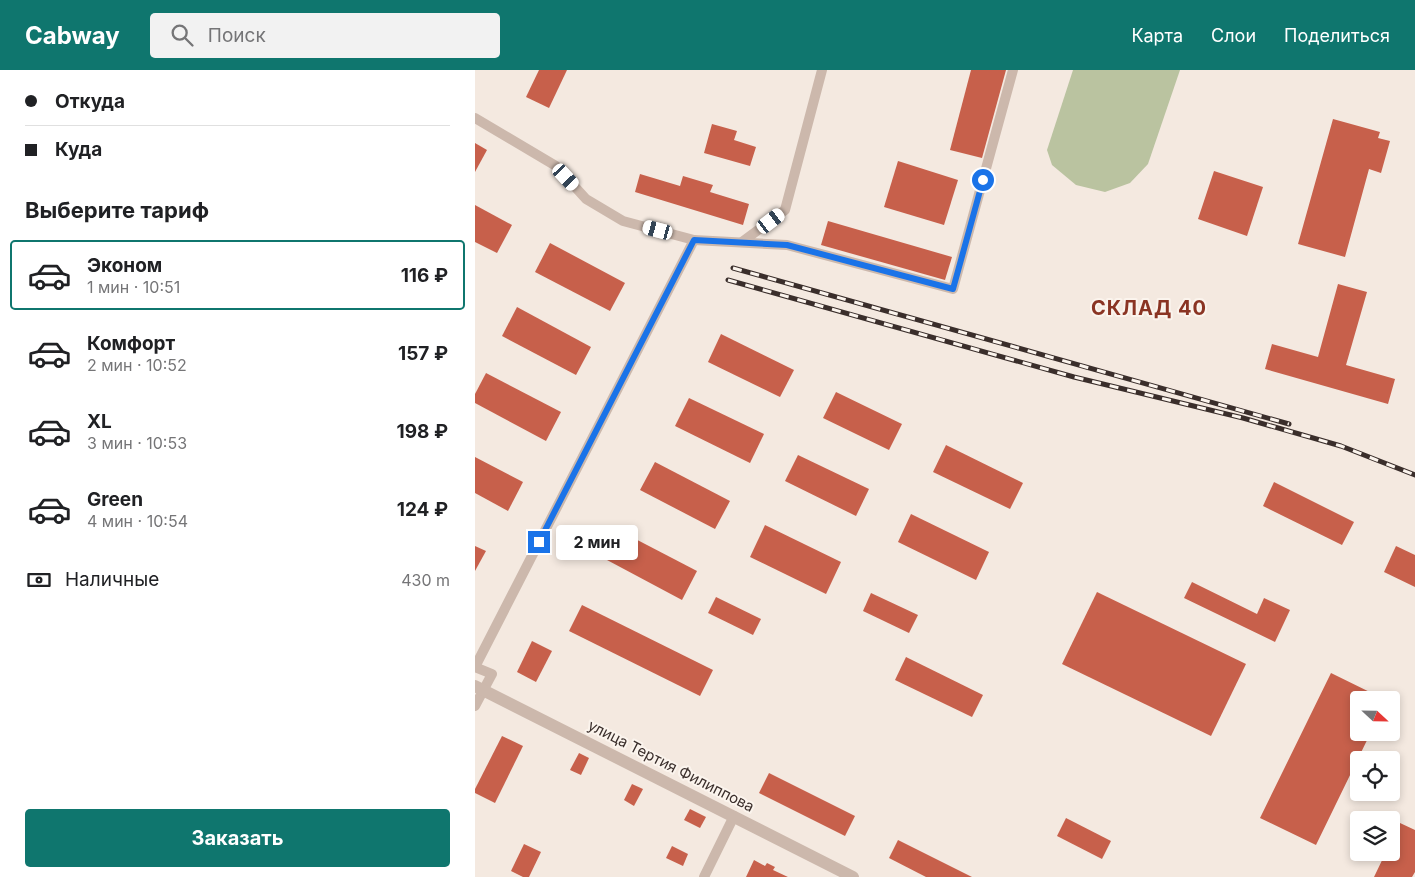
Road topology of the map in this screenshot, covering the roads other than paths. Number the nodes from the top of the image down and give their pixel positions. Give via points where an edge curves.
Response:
1 (822, 70) edge
2 (1013, 70) edge
3 (475, 118) edge
4 (694, 240) junction
5 (742, 242) junction
6 (482, 685) edge
7 (475, 706) edge
8 (735, 816) junction
9 (704, 877) edge
10 (853, 877) edge

1 - 5 street via 785,210
2 - 5 street via 953,289 787,245
3 - 4 street via 555,166 586,199 623,221
4 - 5 street
4 - 6 street via 475,667 492,674
6 - 7 street
6 - 8 street, улица Тертия Филиппова
8 - 9 street
8 - 10 street, улица Тертия Филиппова

